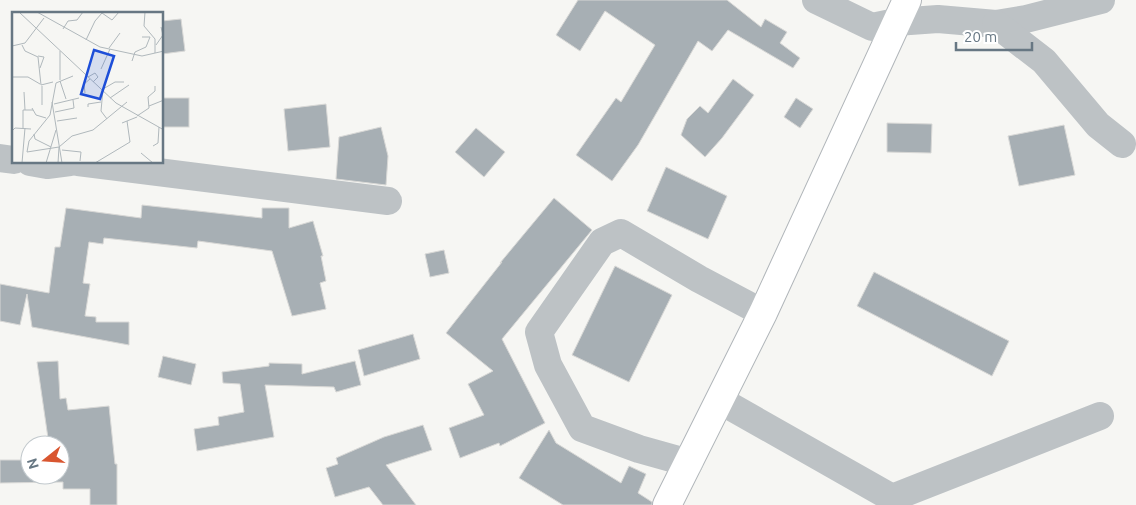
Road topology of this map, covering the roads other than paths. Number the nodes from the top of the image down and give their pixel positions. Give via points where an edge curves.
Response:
1 (816, 0) edge
2 (1101, 0) edge
3 (902, 11) edge
4 (996, 24) junction
5 (1122, 144) dead end
6 (41, 164) edge
7 (55, 164) edge
8 (94, 164) edge
9 (388, 201) dead end
10 (763, 313) junction
11 (721, 401) junction
12 (1100, 416) dead end
13 (689, 463) junction
14 (667, 505) edge

1 - 3 street via 872,27
2 - 4 street
3 - 4 street via 938,19
3 - 10 main road
4 - 5 street via 1044,61 1098,125
6 - 7 street
8 - 9 street
10 - 11 main road
10 - 13 street via 621,233 602,242 539,332 548,365 582,428
11 - 12 street via 892,498
11 - 13 main road
13 - 14 main road

